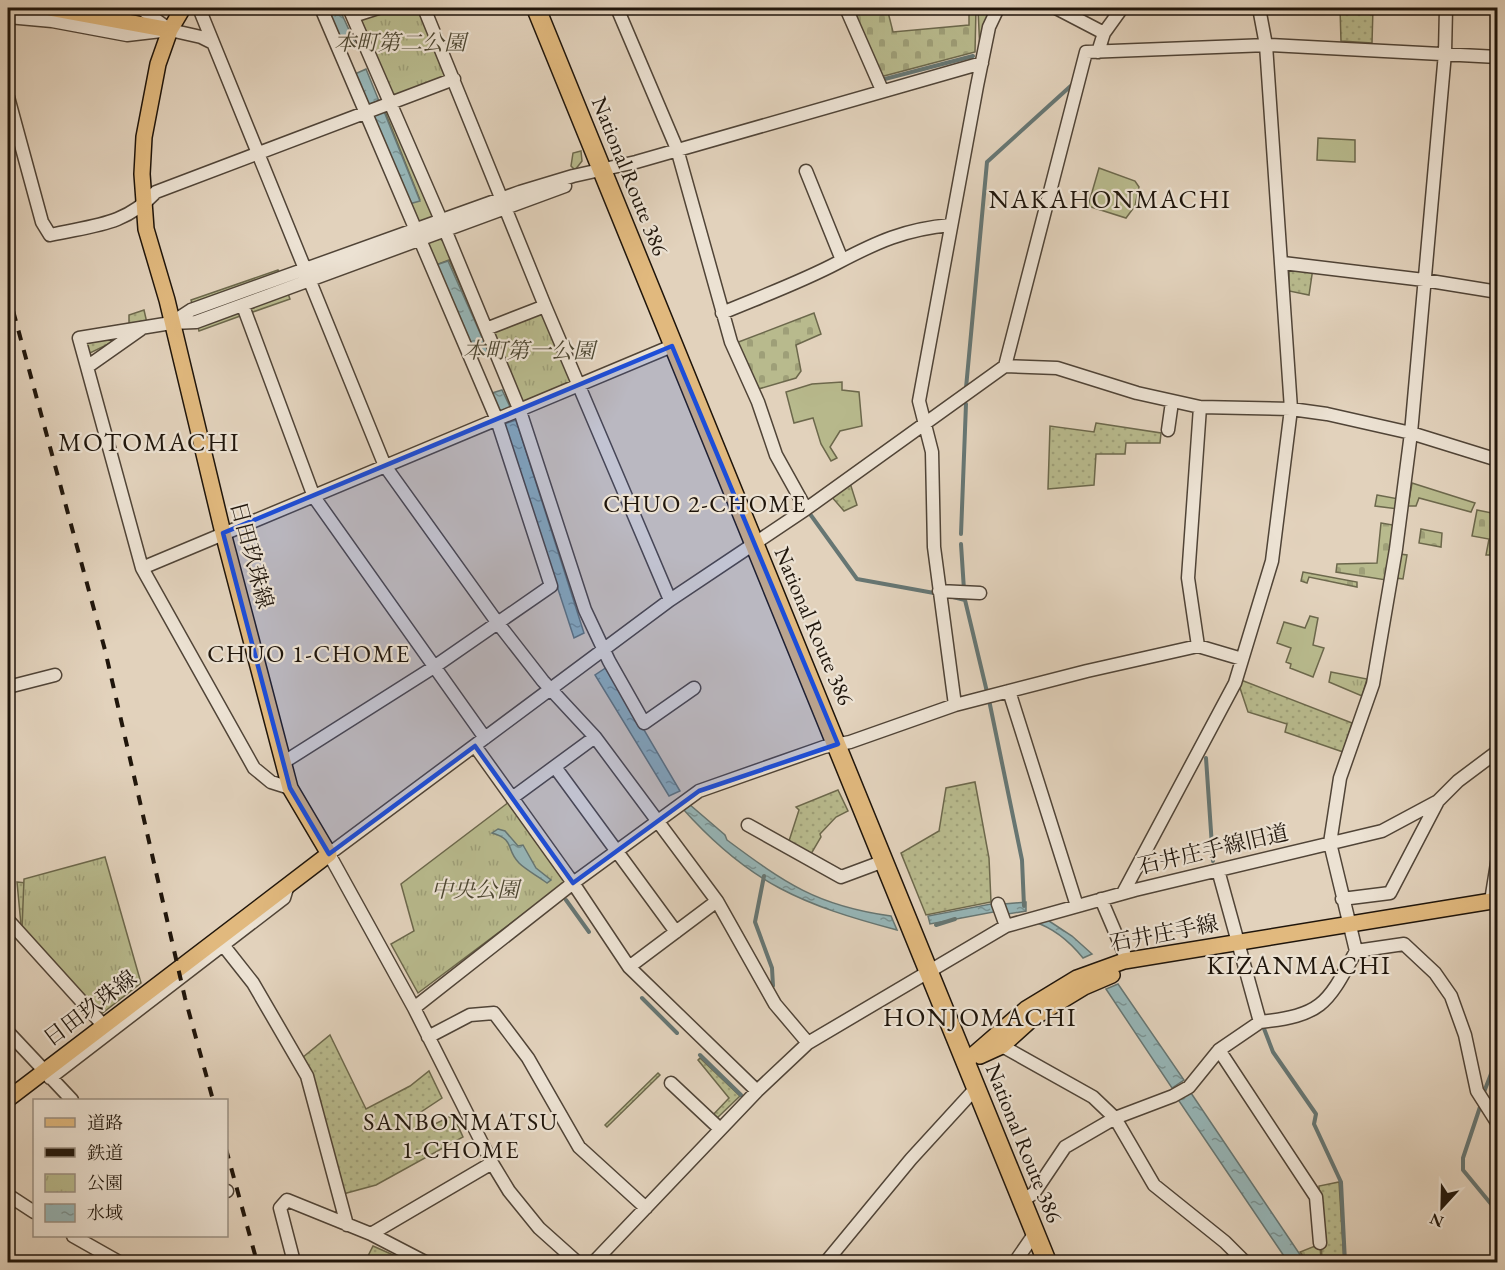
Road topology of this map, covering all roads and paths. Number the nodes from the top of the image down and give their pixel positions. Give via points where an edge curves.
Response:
1 (50, 8) edge
2 (140, 8) edge
3 (183, 8) edge
4 (199, 8) edge
5 (321, 8) edge
6 (378, 8) edge
7 (424, 8) edge
8 (536, 8) edge
9 (616, 8) edge
10 (846, 8) edge
11 (998, 8) edge
12 (1056, 8) edge
13 (1122, 8) edge
14 (1259, 8) edge
15 (1446, 8) edge
16 (351, 12) edge
17 (8, 17) edge
18 (170, 30) junction
19 (1104, 33) junction
20 (213, 43) junction
21 (1266, 45) junction
22 (1098, 52) junction
23 (1445, 53) junction
24 (1497, 57) edge
25 (982, 63) junction
26 (454, 79) junction
27 (882, 90) junction
28 (8, 97) edge
29 (391, 102) junction
30 (367, 111) junction
31 (677, 149) junction
32 (256, 153) junction
33 (602, 170) junction
34 (806, 171) dead end
35 (505, 203) junction
36 (144, 204) junction
37 (951, 225) junction
38 (443, 226) junction
39 (417, 235) junction
40 (842, 260) junction
41 (1283, 263) junction
42 (309, 275) junction
43 (1424, 280) junction
44 (1497, 292) edge
45 (243, 306) junction
46 (545, 306) junction
47 (722, 313) junction
48 (171, 323) junction
49 (141, 329) junction
50 (486, 329) junction
51 (672, 346) junction
52 (1005, 366) junction
53 (87, 367) junction
54 (580, 387) junction
55 (1172, 402) junction
56 (1200, 407) junction
57 (1292, 409) junction
58 (520, 411) junction
59 (497, 420) junction
60 (924, 424) junction
61 (1168, 430) dead end
62 (1411, 433) junction
63 (1497, 460) edge
64 (385, 466) junction
65 (314, 497) junction
66 (806, 509) junction
67 (222, 533) junction
68 (753, 542) junction
69 (142, 568) junction
70 (939, 591) junction
71 (970, 592) dead end
72 (670, 600) junction
73 (497, 622) junction
74 (1198, 646) junction
75 (604, 650) junction
76 (1242, 659) junction
77 (434, 667) junction
78 (55, 675) dead end
79 (8, 687) edge
80 (694, 688) dead end
81 (550, 690) junction
82 (1009, 691) junction
83 (955, 705) junction
84 (595, 737) junction
85 (485, 738) junction
86 (838, 744) junction
87 (474, 746) junction
88 (1497, 751) edge
89 (284, 762) junction
90 (555, 767) junction
91 (290, 788) junction
92 (512, 798) junction
93 (1438, 801) junction
94 (658, 820) junction
95 (748, 825) dead end
96 (1330, 843) junction
97 (616, 852) junction
98 (329, 854) junction
99 (1497, 857) edge
100 (884, 861) junction
101 (1218, 870) junction
102 (573, 883) junction
103 (288, 885) junction
104 (1123, 893) junction
105 (1101, 899) junction
106 (1342, 899) junction
107 (717, 901) junction
108 (1494, 901) edge
109 (1077, 906) junction
110 (8, 920) edge
111 (1350, 927) junction
112 (676, 932) junction
113 (223, 945) junction
114 (1240, 945) junction
115 (1356, 951) junction
116 (1127, 960) junction
117 (629, 967) junction
118 (928, 971) junction
119 (414, 1008) junction
120 (1260, 1022) junction
121 (104, 1025) junction
122 (8, 1032) edge
123 (428, 1037) junction
124 (808, 1043) junction
125 (1002, 1046) junction
126 (1219, 1050) junction
127 (965, 1062) junction
128 (47, 1075) junction
129 (671, 1083) dead end
130 (976, 1088) junction
131 (757, 1090) junction
132 (8, 1099) edge
133 (70, 1099) edge
134 (1115, 1118) junction
135 (1497, 1124) edge
136 (720, 1129) junction
137 (492, 1163) junction
138 (8, 1195) edge
139 (1022, 1201) junction
140 (646, 1208) junction
141 (33, 1211) edge
142 (347, 1225) junction
143 (1035, 1233) junction
144 (370, 1234) junction
145 (75, 1237) edge
146 (1320, 1243) dead end
147 (119, 1263) edge
148 (294, 1263) edge
149 (425, 1263) edge
150 (577, 1263) edge
151 (594, 1263) edge
152 (826, 1263) edge
153 (1016, 1263) edge
154 (1047, 1263) edge
155 (1245, 1263) edge

1 - 18 main road
2 - 18 street
3 - 18 main road, 日田玖珠線
4 - 20 street
5 - 30 street
6 - 16 street
7 - 26 street
8 - 33 highway, National Route 386
9 - 31 street
10 - 27 street
11 - 25 street via 989,27
12 - 19 street
13 - 19 street
14 - 21 street
15 - 23 street
16 - 29 street
17 - 18 street via 127,35
18 - 20 street
18 - 36 main road, 日田玖珠線 via 158,64 144,137
19 - 22 street
20 - 32 street
21 - 22 street
21 - 23 street
21 - 41 street
22 - 52 street via 1086,52
23 - 24 street
23 - 43 street
25 - 27 street
25 - 37 street
26 - 29 street
26 - 35 street
27 - 31 street
28 - 36 street via 42,222 50,235 122,219
29 - 30 street
29 - 38 street
30 - 32 street
30 - 39 street
31 - 33 street
31 - 47 street
32 - 36 street via 156,192
32 - 42 street
33 - 35 street
33 - 51 highway, National Route 386
34 - 40 street
35 - 38 street
35 - 46 street
36 - 48 main road, 日田玖珠線
37 - 40 street via 918,228 860,249
37 - 60 street via 919,401
38 - 39 street
38 - 50 street
39 - 42 street
39 - 59 street
40 - 47 street
41 - 43 street
41 - 57 street
42 - 45 street
42 - 48 street via 191,310
42 - 64 street
43 - 44 street
43 - 62 street
45 - 48 street via 195,322
45 - 65 street
46 - 50 street
46 - 54 street
47 - 66 street via 776,455
48 - 49 street
48 - 67 main road, 日田玖珠線
49 - 53 street
49 - 53 street via 79,338
50 - 58 street
51 - 54 street
51 - 68 highway, National Route 386
52 - 55 street via 1056,368
52 - 60 street
53 - 69 street
54 - 58 street
54 - 72 street
55 - 56 street
55 - 61 street
56 - 57 street
56 - 74 street via 1188,578
57 - 62 street
57 - 76 street via 1272,561
58 - 59 street
58 - 75 street via 585,610
59 - 64 street
59 - 73 street via 551,586
60 - 66 street
60 - 70 street via 932,452
62 - 63 street
62 - 96 street via 1373,684 1340,778
64 - 65 street
64 - 73 street
65 - 67 street
65 - 77 street
66 - 68 street
67 - 69 street
67 - 89 main road, 日田玖珠線
68 - 72 street
68 - 86 highway, National Route 386
69 - 91 street via 254,768 270,782
70 - 71 street
70 - 83 street
72 - 75 street
73 - 77 street
73 - 81 street
74 - 76 street
74 - 82 street
75 - 80 street via 644,723
75 - 81 street
76 - 104 street via 1235,683
77 - 85 street
77 - 89 street
78 - 79 street
81 - 84 street
81 - 85 street
82 - 83 street
82 - 109 street
83 - 86 street
84 - 90 street
84 - 94 street
85 - 87 street
86 - 94 street via 692,795
86 - 100 highway, National Route 386
87 - 92 street
87 - 98 street
88 - 93 street, 石井庄手線旧道
89 - 91 main road, 日田玖珠線
90 - 92 street
90 - 97 street
91 - 98 main road, 日田玖珠線
92 - 102 street
93 - 96 street, 石井庄手線旧道 via 1382,831
93 - 106 street via 1389,893
94 - 97 street
94 - 107 street
95 - 100 street via 841,877
96 - 101 street, 石井庄手線旧道
96 - 106 street
97 - 102 street
97 - 112 street
98 - 103 main road, 日田玖珠線
98 - 119 street
99 - 108 street
100 - 118 highway, National Route 386
101 - 104 street, 石井庄手線旧道
101 - 114 street
102 - 117 street
102 - 119 street
103 - 113 street via 284,898
103 - 121 main road, 日田玖珠線
104 - 105 street, 石井庄手線旧道
105 - 109 street, 石井庄手線旧道
105 - 116 street
106 - 111 street
107 - 112 street
107 - 124 street via 775,1004
108 - 111 main road, 石井庄手線 via 1467,914
109 - 118 street, 石井庄手線旧道 via 1022,922 1003,916
110 - 121 street
111 - 114 main road, 石井庄手線
111 - 115 street
112 - 117 street
113 - 128 street
113 - 142 street via 253,982 307,1076
114 - 116 main road, 石井庄手線
114 - 120 street
114 - 125 main road, 石井庄手線 via 1128,969 1084,987 1033,1018
115 - 120 street via 1334,992 1318,1009
115 - 135 street via 1404,944 1436,973 1451,996 1465,1035 1477,1090
116 - 127 main road, 石井庄手線 via 1077,978 1026,1009
117 - 131 street
118 - 124 street, 石井庄手線旧道
118 - 127 highway, National Route 386
119 - 123 street
120 - 126 street
121 - 128 main road, 日田玖珠線
122 - 128 street
123 - 137 street
123 - 140 street via 470,1015 494,1013 528,1058 579,1147
124 - 131 street, 石井庄手線旧道
125 - 127 main road, 石井庄手線
125 - 134 street via 1093,1097
126 - 134 street via 1189,1088
126 - 146 street via 1316,1197
127 - 130 highway, National Route 386
128 - 132 main road, 日田玖珠線
128 - 133 street
129 - 136 street
130 - 139 highway, National Route 386
130 - 152 street via 918,1151
131 - 136 street, 石井庄手線旧道
134 - 139 street via 1065,1147 1034,1193
134 - 155 street via 1154,1185 1226,1242
136 - 140 street, 石井庄手線旧道
137 - 144 street
137 - 150 street via 538,1228
138 - 141 street
139 - 143 highway, National Route 386
140 - 151 street, 石井庄手線旧道
142 - 144 street
142 - 148 street via 288,1200 280,1208
143 - 153 street
143 - 154 highway, National Route 386
144 - 149 street
145 - 147 street

